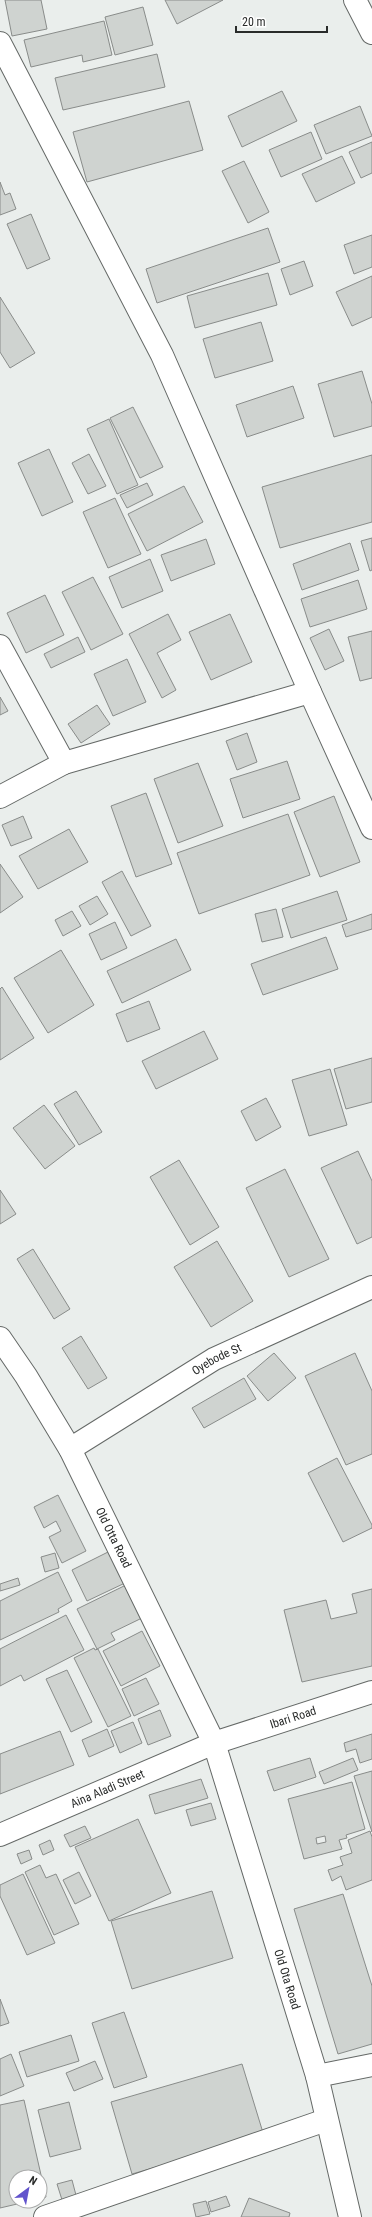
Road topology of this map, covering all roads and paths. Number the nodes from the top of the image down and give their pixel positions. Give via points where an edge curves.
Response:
1 (355, 0) edge
2 (372, 32) edge
3 (0, 43) edge
4 (0, 646) edge
5 (310, 692) junction
6 (64, 763) junction
7 (0, 797) edge
8 (372, 828) edge
9 (372, 1287) edge
10 (0, 1338) edge
11 (70, 1449) junction
12 (372, 1692) edge
13 (214, 1744) junction
14 (0, 1835) edge
15 (372, 2065) edge
16 (317, 2076) junction
17 (326, 2120) junction
18 (44, 2217) edge
19 (350, 2217) edge

1 - 2 street
3 - 5 street via 162,355
4 - 6 street
5 - 6 street
5 - 8 street
6 - 7 street
9 - 11 street, Oyebode St via 214,1359
10 - 11 street, Old Otta Road
11 - 13 street, Old Otta Road
12 - 13 street, Ibari Road
13 - 14 street, Aina Aladi Street
13 - 16 street, Old Ota Road
15 - 16 street
16 - 17 street, Old Ota Road
17 - 18 street
17 - 19 street, Old Ota Road

